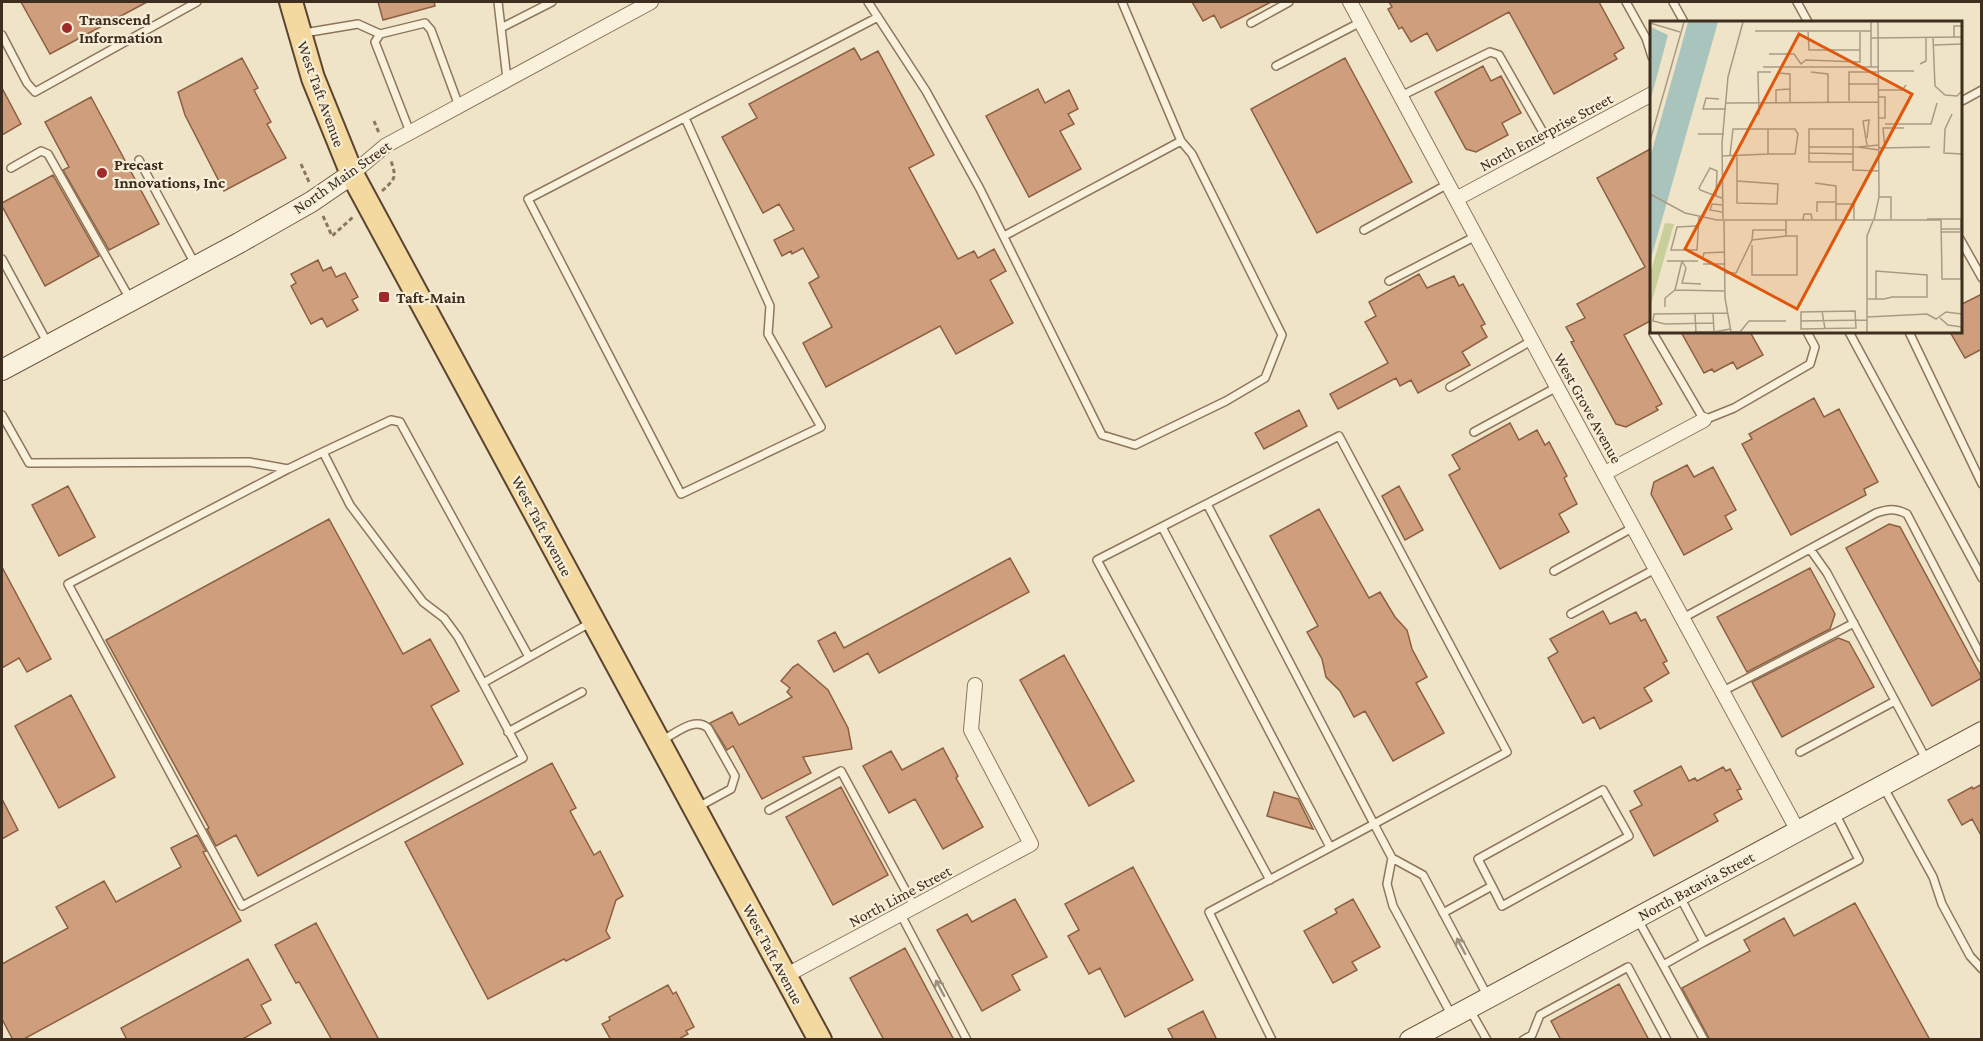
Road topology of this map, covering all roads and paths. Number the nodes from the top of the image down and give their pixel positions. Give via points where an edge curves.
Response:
1 (197, 2) edge
2 (291, 2) edge
3 (498, 2) edge
4 (552, 2) edge
5 (651, 2) edge
6 (868, 2) edge
7 (1122, 2) edge
8 (1289, 2) edge
9 (1350, 2) edge
10 (1626, 2) edge
11 (1673, 2) edge
12 (1797, 2) edge
13 (878, 17) junction
14 (1683, 21) edge
15 (1807, 21) edge
16 (1361, 22) junction
17 (1251, 23) dead end
18 (501, 28) junction
19 (299, 33) junction
20 (380, 34) junction
21 (2, 35) edge
22 (1650, 51) edge
23 (1276, 66) dead end
24 (507, 79) junction
25 (1982, 90) edge
26 (1650, 95) edge
27 (1401, 96) junction
28 (1962, 101) edge
29 (459, 106) junction
30 (685, 117) junction
31 (410, 132) junction
32 (1181, 141) junction
33 (1552, 148) junction
34 (139, 160) dead end
35 (11, 168) dead end
36 (352, 174) junction
37 (1448, 184) junction
38 (1456, 199) junction
39 (1364, 230) dead end
40 (1005, 236) junction
41 (1476, 236) junction
42 (1962, 243) edge
43 (2, 259) edge
44 (196, 266) junction
45 (1982, 278) edge
46 (1389, 281) dead end
47 (131, 301) junction
48 (1653, 333) dead end
49 (1807, 333) edge
50 (1850, 333) edge
51 (1910, 333) edge
52 (1533, 340) junction
53 (48, 345) junction
54 (2, 370) edge
55 (1450, 387) dead end
56 (1557, 387) junction
57 (2, 415) edge
58 (1704, 420) junction
59 (1474, 432) dead end
60 (323, 452) junction
61 (288, 469) junction
62 (1605, 473) junction
63 (1982, 484) edge
64 (1207, 504) junction
65 (1162, 527) junction
66 (1634, 527) junction
67 (1810, 549) junction
68 (1657, 568) junction
69 (1554, 571) dead end
70 (1982, 578) edge
71 (1570, 614) dead end
72 (1683, 618) junction
73 (593, 621) junction
74 (1854, 623) junction
75 (529, 657) junction
76 (1982, 658) edge
77 (483, 683) junction
78 (975, 685) dead end
79 (582, 692) dead end
80 (1723, 692) junction
81 (1895, 701) junction
82 (508, 732) junction
83 (1982, 732) edge
84 (659, 742) junction
85 (1800, 752) dead end
86 (1927, 761) junction
87 (1882, 786) junction
88 (694, 808) junction
89 (769, 810) dead end
90 (1834, 812) junction
91 (1374, 824) junction
92 (1798, 831) junction
93 (1330, 847) junction
94 (1392, 858) junction
95 (1270, 880) junction
96 (1491, 886) junction
97 (1679, 895) junction
98 (914, 906) junction
99 (1443, 913) junction
100 (900, 914) junction
101 (1637, 918) junction
102 (1704, 942) junction
103 (1663, 965) junction
104 (1982, 969) edge
105 (785, 976) junction
106 (1488, 998) junction
107 (1461, 1012) junction
108 (820, 1040) edge
109 (967, 1040) edge
110 (1272, 1040) edge
111 (1410, 1040) edge
112 (1487, 1040) edge
113 (1523, 1040) edge
114 (1667, 1040) edge
115 (1704, 1040) edge

1 - 21 lane via 35,92
2 - 19 main road, West Taft Avenue
3 - 18 lane
4 - 18 lane
5 - 24 street, North Main Street
6 - 13 lane
7 - 32 lane
8 - 17 lane
9 - 16 street, West Grove Avenue
10 - 22 lane
11 - 14 lane
12 - 15 lane
13 - 30 lane
13 - 40 lane via 926,91
16 - 23 lane
16 - 27 street, West Grove Avenue
18 - 24 lane
19 - 20 lane via 358,24
19 - 36 main road, West Taft Avenue
20 - 29 lane via 425,23 432,30
20 - 31 lane via 375,42
24 - 29 street, North Main Street
25 - 28 lane
26 - 33 street, North Enterprise Street
27 - 33 lane via 1490,52 1499,55
27 - 37 street, West Grove Avenue
29 - 31 street, North Main Street
30 - 30 lane via 528,199 681,494 821,427 768,334 770,306
31 - 36 street, North Main Street via 382,148
32 - 40 lane
32 - 40 lane via 1192,154 1282,335 1265,378 1226,401 1135,445 1102,435
33 - 38 street, North Enterprise Street
34 - 44 lane
35 - 47 lane via 41,151 48,154
36 - 44 main road, North Main Street via 311,202
36 - 73 main road, West Taft Avenue
37 - 38 street, West Grove Avenue
37 - 39 lane
38 - 41 street, West Grove Avenue
41 - 46 lane
41 - 52 street, West Grove Avenue
42 - 45 lane
43 - 53 lane
44 - 47 main road, North Main Street
47 - 53 main road, North Main Street
48 - 58 lane
49 - 58 lane via 1815,348 1810,364 1734,408
50 - 70 lane
51 - 63 lane
52 - 55 lane
52 - 56 street, West Grove Avenue
53 - 54 main road, North Main Street
56 - 59 lane
56 - 62 street, West Grove Avenue
57 - 61 lane via 29,463 249,462
58 - 62 street
60 - 61 lane
60 - 75 lane via 391,420 400,422
60 - 77 lane via 350,505 423,602 444,618
61 - 82 lane via 68,584 242,906 523,758
62 - 66 street, West Grove Avenue
64 - 65 lane
64 - 91 lane
64 - 91 lane via 1339,436 1507,752
65 - 93 lane
65 - 95 lane via 1097,560
66 - 68 street, West Grove Avenue
66 - 69 lane
67 - 72 lane
67 - 74 lane
67 - 76 lane via 1876,513 1888,509 1907,514
68 - 71 lane
68 - 72 street, West Grove Avenue
72 - 80 street, West Grove Avenue
73 - 75 lane
73 - 84 main road, West Taft Avenue
74 - 80 lane
74 - 81 lane
75 - 77 lane
77 - 82 lane
78 - 98 street, North Lime Street via 971,730 1031,844
79 - 82 lane
80 - 92 street, West Grove Avenue
81 - 85 lane
81 - 86 lane
83 - 86 main road, North Batavia Street
84 - 88 main road, West Taft Avenue
84 - 88 lane via 696,722 703,724 735,776 731,789
86 - 87 main road, North Batavia Street
87 - 90 main road, North Batavia Street
87 - 104 lane via 1933,877 1942,904 1970,956
88 - 105 main road, West Taft Avenue
89 - 98 lane via 841,771
90 - 92 main road, North Batavia Street
90 - 102 lane via 1859,860
91 - 93 lane
91 - 94 lane
92 - 97 main road, North Batavia Street
93 - 95 lane
94 - 99 lane via 1423,875
94 - 107 lane via 1388,884 1393,906
95 - 110 lane via 1209,912
96 - 96 lane via 1478,859 1604,790 1629,836 1502,906
96 - 99 lane
97 - 101 main road, North Batavia Street
97 - 102 lane
98 - 100 street, North Lime Street
106 -> 99 lane
100 - 105 street, North Lime Street
109 -> 100 lane
101 - 103 lane
101 - 106 main road, North Batavia Street
102 - 103 lane
103 - 115 lane
105 - 108 main road, West Taft Avenue
106 - 107 main road, North Batavia Street
107 - 111 main road, North Batavia Street
107 - 112 lane
113 - 114 lane via 1532,1035 1540,1015 1628,968

